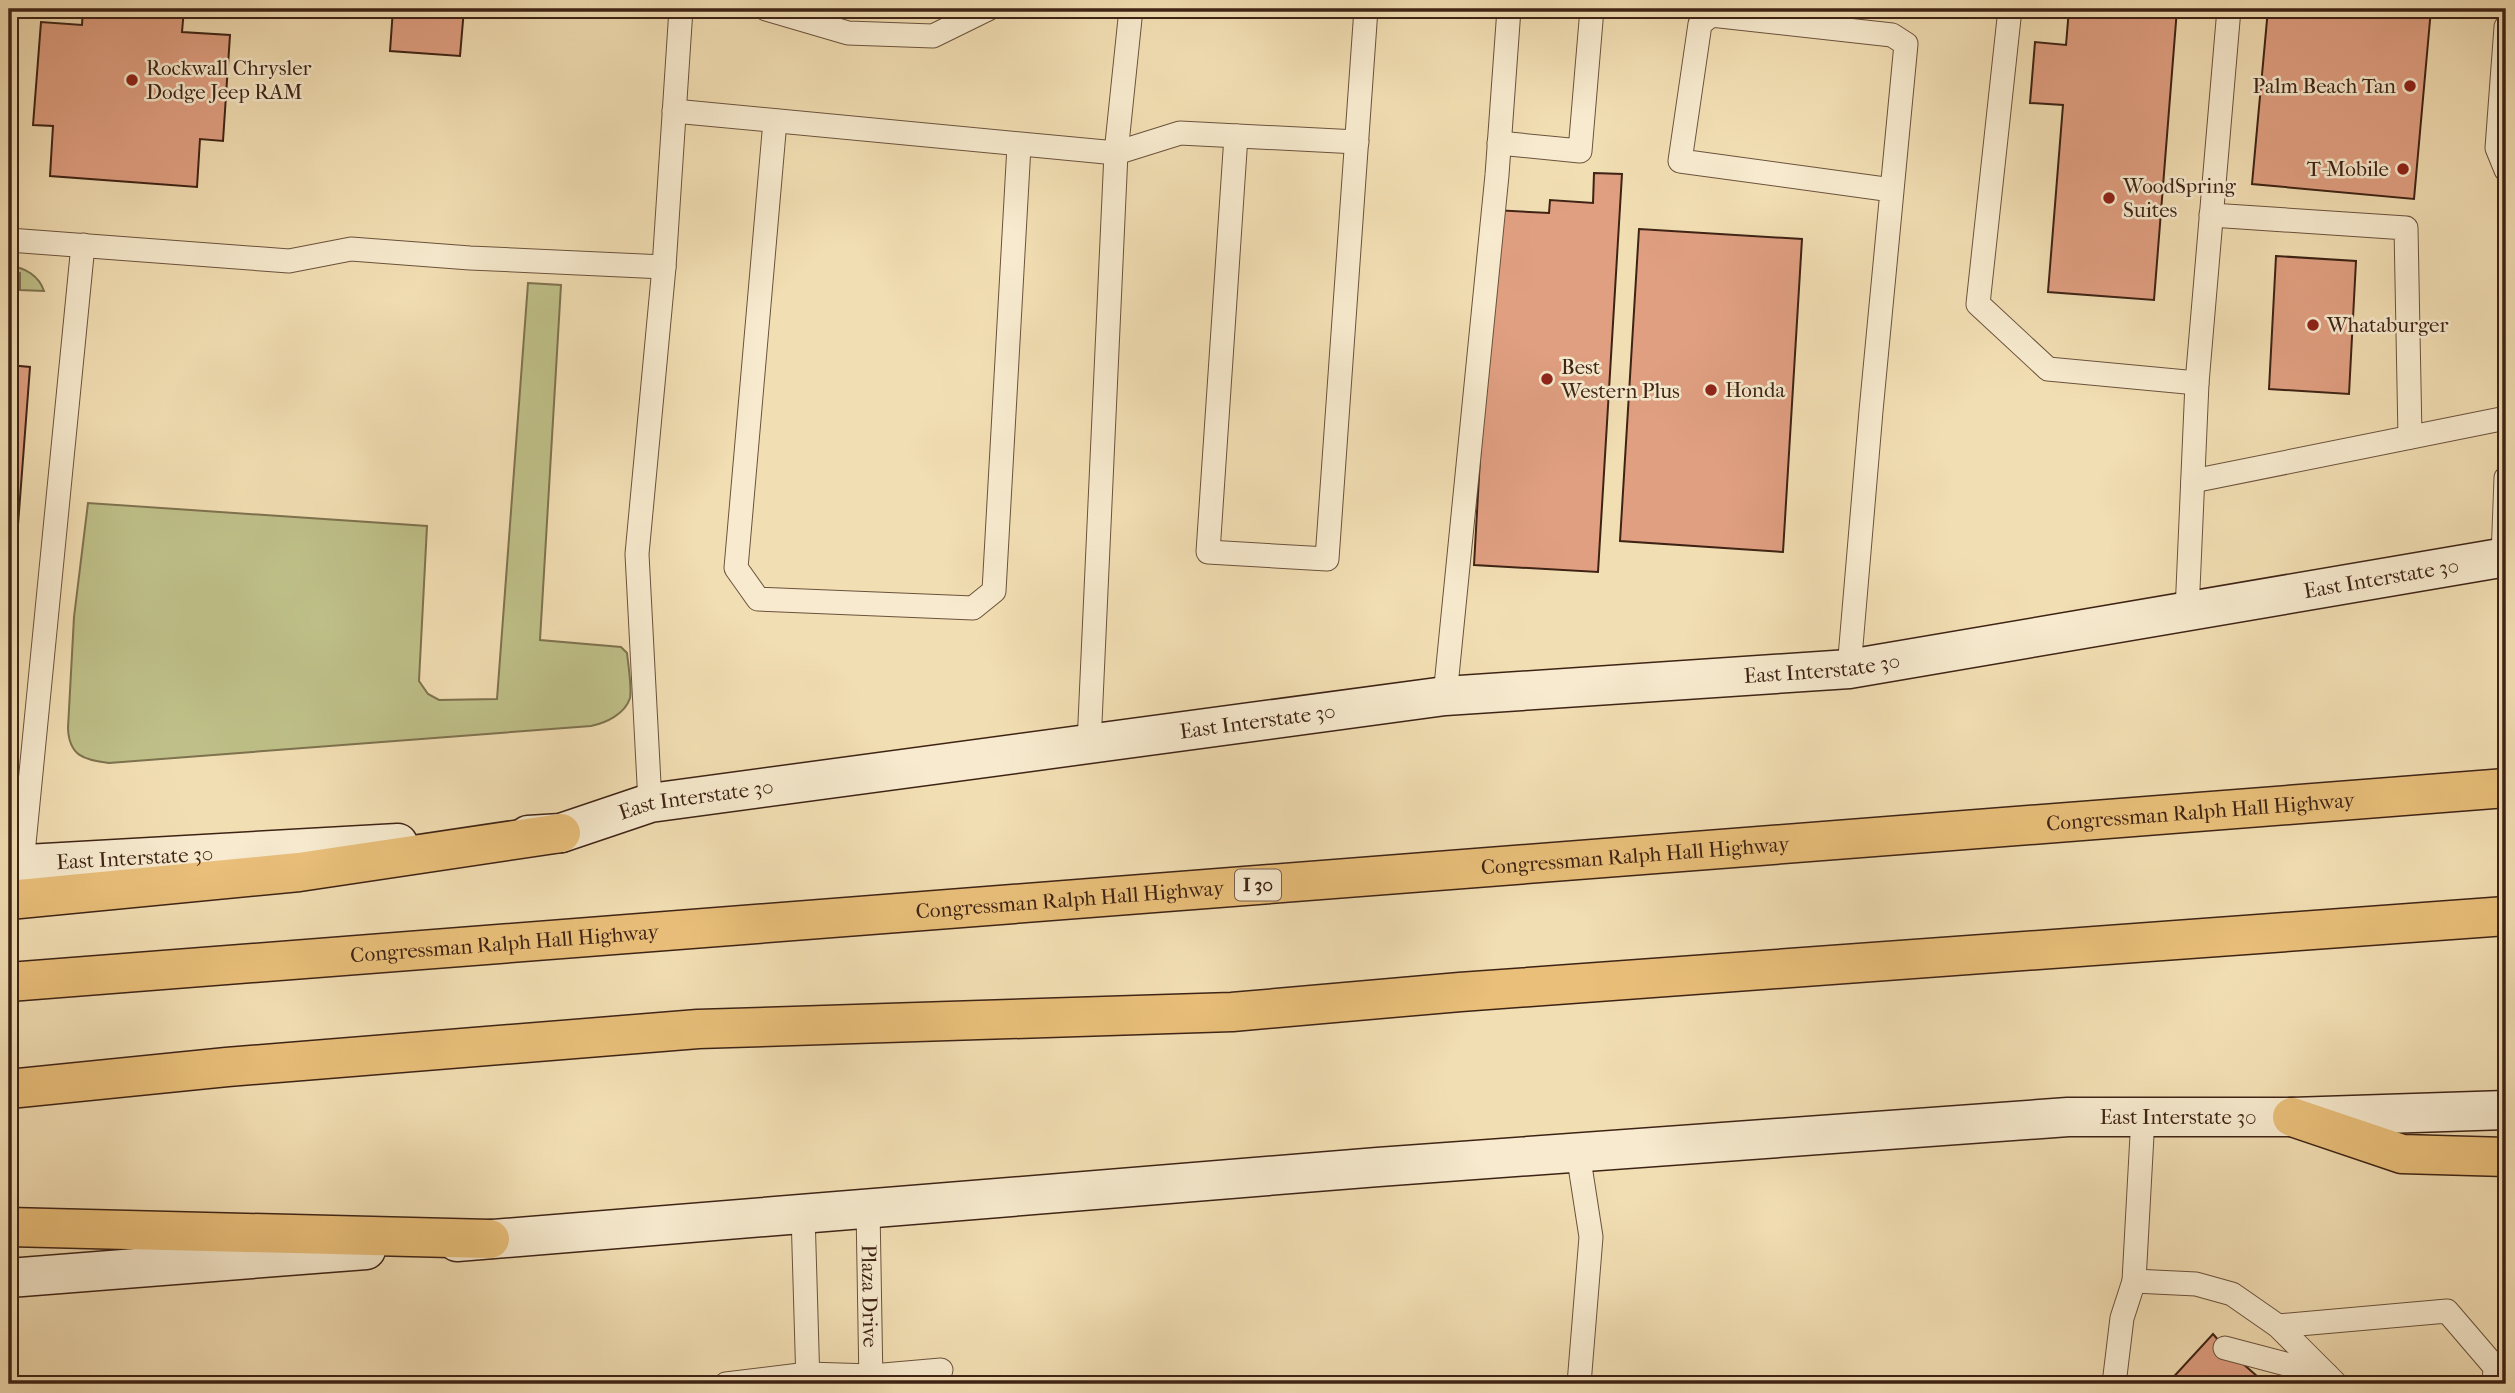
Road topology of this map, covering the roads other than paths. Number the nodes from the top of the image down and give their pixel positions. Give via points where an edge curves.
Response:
1 (681, 9) edge
2 (766, 9) edge
3 (988, 9) edge
4 (1131, 9) edge
5 (1366, 9) edge
6 (1509, 9) edge
7 (1592, 9) edge
8 (2010, 9) edge
9 (2229, 9) edge
10 (2506, 27) edge
11 (674, 111) junction
12 (775, 121) junction
13 (1236, 136) junction
14 (1356, 142) junction
15 (1499, 144) junction
16 (1020, 146) junction
17 (1116, 153) junction
18 (2506, 170) edge
19 (1892, 190) junction
20 (2211, 215) junction
21 (9, 240) edge
22 (83, 245) junction
23 (664, 267) junction
24 (2197, 383) junction
25 (2506, 418) edge
26 (2410, 438) junction
27 (2506, 478) edge
28 (2193, 481) junction
29 (2504, 557) edge
30 (2187, 612) junction
31 (1849, 669) junction
32 (1445, 696) junction
33 (1088, 744) junction
34 (2506, 788) edge
35 (650, 803) junction
36 (561, 834) junction
37 (15, 865) edge
38 (9, 900) edge
39 (2506, 916) edge
40 (9, 982) edge
41 (9, 1088) edge
42 (2506, 1110) edge
43 (2143, 1116) junction
44 (2292, 1117) junction
45 (1578, 1153) junction
46 (2506, 1157) edge
47 (868, 1208) junction
48 (803, 1213) junction
49 (9, 1227) edge
50 (489, 1240) junction
51 (9, 1278) edge
52 (2134, 1281) junction
53 (2278, 1326) junction
54 (2225, 1348) dead end
55 (941, 1370) dead end
56 (808, 1379) edge
57 (872, 1380) edge
58 (2330, 1382) edge
59 (726, 1384) edge
60 (1579, 1384) edge
61 (2114, 1384) edge
62 (2291, 1384) edge
63 (2494, 1384) edge

1 - 11 lane
2 - 3 lane via 848,33 933,36
4 - 17 lane
5 - 14 lane
6 - 15 lane
7 - 15 lane via 1580,151
8 - 24 lane via 1978,303 2048,369
9 - 20 lane
10 - 18 lane via 2497,148
11 - 12 lane
11 - 23 lane
12 - 16 lane
12 - 16 lane via 736,568 758,599 973,608 994,591
13 - 14 lane
13 - 14 lane via 1208,552 1327,559
13 - 17 lane via 1180,133
15 - 32 lane
16 - 17 lane
17 - 33 lane
19 - 19 lane via 1906,44 1892,35 1711,15 1700,24 1680,161
19 - 31 lane
20 - 24 lane
20 - 26 lane via 2406,228
21 - 22 lane
22 - 23 lane via 289,261 351,249
22 - 37 lane
23 - 35 lane via 637,554
24 - 28 lane
25 - 26 lane
26 - 28 lane
27 - 29 lane
28 - 30 lane
29 - 30 main road, East Interstate 30
30 - 31 main road, East Interstate 30
31 - 32 main road, East Interstate 30
32 - 33 main road, East Interstate 30
33 - 35 main road, East Interstate 30
34 - 40 main road, Congressman Ralph Hall Highway / I 30
35 - 36 main road, East Interstate 30
36 - 37 main road, East Interstate 30
36 - 38 main road via 299,872
39 - 41 main road via 1232,1012 698,1029
42 - 44 main road, East Interstate 30
43 - 44 main road, East Interstate 30
43 - 45 main road, East Interstate 30 via 2068,1117
43 - 52 lane
44 - 46 main road via 2402,1154
45 - 47 main road, East Interstate 30
45 - 60 lane via 1591,1237
47 - 48 main road, East Interstate 30
47 - 57 lane, Plaza Drive
48 - 50 main road, East Interstate 30
48 - 56 lane
49 - 50 main road
50 - 51 main road, East Interstate 30
52 - 53 lane via 2196,1284 2232,1294
52 - 61 lane via 2122,1318
53 - 58 lane
53 - 63 lane via 2447,1311 2495,1367
54 - 58 lane
55 - 57 lane
56 - 57 lane
56 - 59 lane
58 - 62 lane

